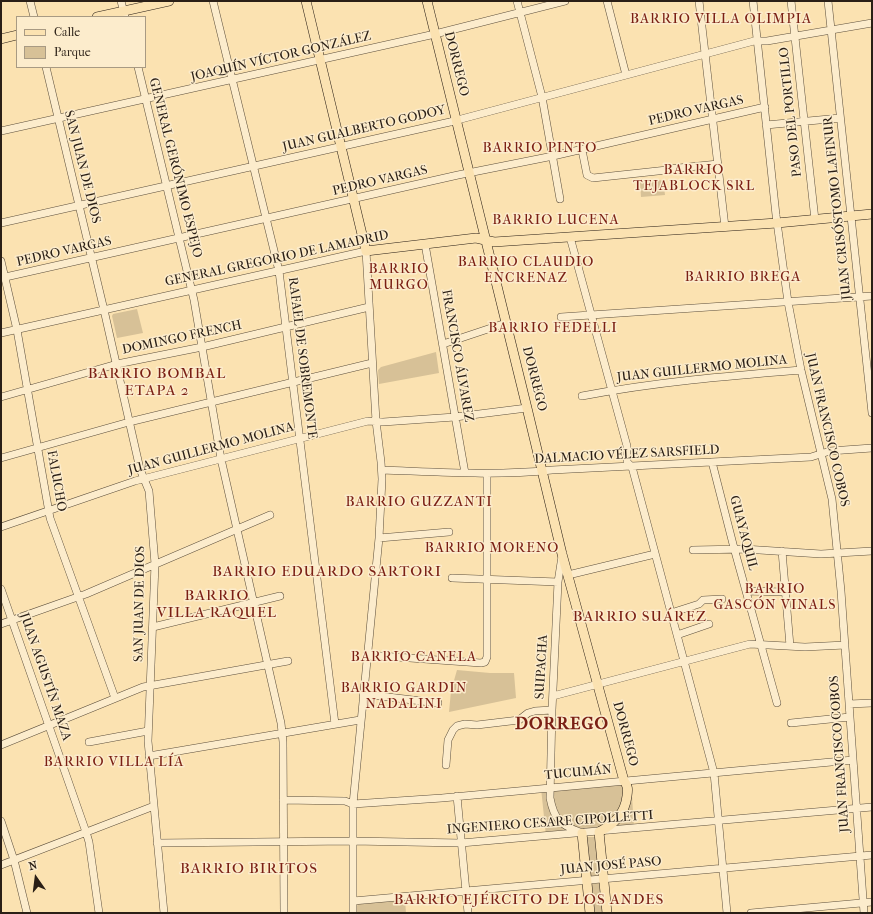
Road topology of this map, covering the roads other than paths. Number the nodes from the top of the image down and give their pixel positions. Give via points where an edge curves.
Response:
1 (30, 1) edge
2 (121, 1) edge
3 (169, 1) edge
4 (213, 1) edge
5 (306, 1) edge
6 (427, 1) edge
7 (518, 1) edge
8 (565, 1) edge
9 (607, 1) edge
10 (699, 1) edge
11 (753, 1) edge
12 (791, 1) edge
13 (828, 1) edge
14 (520, 13) junction
15 (125, 14) edge
16 (34, 16) edge
17 (106, 16) edge
18 (872, 24) edge
19 (830, 30) junction
20 (435, 34) junction
21 (16, 35) edge
22 (794, 36) junction
23 (1, 39) edge
24 (758, 41) junction
25 (704, 53) junction
26 (320, 60) junction
27 (46, 68) edge
28 (138, 68) edge
29 (626, 75) junction
30 (233, 80) junction
31 (542, 97) junction
32 (146, 99) junction
33 (764, 107) junction
34 (58, 118) junction
35 (840, 118) junction
36 (713, 119) junction
37 (456, 120) junction
38 (804, 122) junction
39 (766, 125) junction
40 (1, 131) edge
41 (342, 146) junction
42 (582, 150) junction
43 (553, 156) junction
44 (718, 164) junction
45 (254, 166) junction
46 (470, 173) junction
47 (167, 186) junction
48 (354, 199) junction
49 (560, 199) dead end
50 (79, 205) junction
51 (872, 214) edge
52 (851, 216) junction
53 (266, 218) junction
54 (815, 220) junction
55 (1, 223) edge
56 (777, 223) junction
57 (725, 227) junction
58 (570, 237) junction
59 (179, 238) junction
60 (486, 240) junction
61 (425, 244) junction
62 (366, 251) junction
63 (92, 257) junction
64 (1, 261) edge
65 (279, 271) junction
66 (3, 278) edge
67 (191, 290) junction
68 (872, 296) edge
69 (860, 297) junction
70 (788, 302) junction
71 (369, 307) junction
72 (104, 310) junction
73 (592, 315) junction
74 (561, 317) dead end
75 (506, 323) junction
76 (286, 326) junction
77 (17, 330) junction
78 (1, 333) edge
79 (443, 344) junction
80 (202, 347) junction
81 (372, 363) junction
82 (117, 364) junction
83 (801, 370) junction
84 (293, 382) junction
85 (28, 389) junction
86 (612, 390) junction
87 (582, 396) dead end
88 (1, 397) edge
89 (211, 402) junction
90 (528, 408) junction
91 (872, 413) edge
92 (456, 417) junction
93 (376, 421) junction
94 (129, 422) junction
95 (300, 438) junction
96 (38, 447) junction
97 (872, 448) edge
98 (822, 454) junction
99 (1, 458) edge
100 (221, 459) junction
101 (712, 462) junction
102 (632, 466) junction
103 (382, 470) junction
104 (543, 471) junction
105 (465, 473) junction
106 (487, 474) junction
107 (144, 479) junction
108 (48, 510) junction
109 (270, 515) dead end
110 (1, 527) edge
111 (238, 530) junction
112 (449, 532) dead end
113 (379, 538) junction
114 (734, 548) junction
115 (693, 550) dead end
116 (782, 551) junction
117 (872, 551) edge
118 (562, 554) junction
119 (655, 554) junction
120 (837, 554) junction
121 (155, 564) junction
122 (568, 575) junction
123 (452, 578) dead end
124 (487, 579) junction
125 (558, 582) junction
126 (1, 589) edge
127 (746, 591) junction
128 (785, 592) junction
129 (79, 596) junction
130 (280, 596) dead end
131 (722, 599) dead end
132 (254, 602) junction
133 (670, 613) junction
134 (12, 620) junction
135 (1, 624) edge
136 (709, 624) dead end
137 (153, 627) junction
138 (677, 635) junction
139 (761, 644) junction
140 (845, 645) junction
141 (790, 646) junction
142 (367, 655) junction
143 (288, 661) dead end
144 (684, 661) junction
145 (268, 665) junction
146 (150, 684) junction
147 (599, 684) junction
148 (363, 694) junction
149 (553, 696) junction
150 (115, 698) junction
151 (438, 703) dead end
152 (778, 703) dead end
153 (872, 703) edge
154 (849, 704) junction
155 (552, 710) junction
156 (850, 717) junction
157 (360, 720) junction
158 (791, 723) dead end
159 (335, 724) junction
160 (49, 726) junction
161 (148, 731) junction
162 (283, 733) junction
163 (89, 742) dead end
164 (1, 745) edge
165 (149, 756) junction
166 (853, 760) junction
167 (446, 765) dead end
168 (714, 773) junction
169 (624, 781) junction
170 (550, 788) junction
171 (457, 796) junction
172 (283, 800) junction
173 (353, 804) junction
174 (154, 806) junction
175 (872, 807) edge
176 (856, 808) junction
177 (1, 821) edge
178 (719, 821) junction
179 (86, 832) junction
180 (599, 832) junction
181 (582, 833) junction
182 (352, 841) junction
183 (283, 842) junction
184 (157, 843) junction
185 (462, 844) junction
186 (872, 855) edge
187 (860, 856) junction
188 (14, 860) junction
189 (1, 865) edge
190 (723, 868) junction
191 (603, 879) junction
192 (588, 881) junction
193 (466, 891) junction
194 (353, 901) junction
195 (872, 902) edge
196 (863, 903) junction
197 (27, 913) edge
198 (99, 913) edge
199 (164, 913) edge
200 (284, 913) edge
201 (353, 913) edge
202 (468, 913) edge
203 (590, 913) edge
204 (607, 913) edge
205 (727, 913) edge
206 (751, 913) edge
207 (864, 913) edge

1 - 16 street
2 - 15 street
3 - 15 main road
4 - 30 street, RAFAEL DE SOBREMONTE
5 - 26 main road
6 - 20 main road, DORREGO
7 - 14 street
8 - 14 street, JOAQUÍN VÍCTOR GONZÁLEZ
9 - 29 street
10 - 25 street
11 - 24 street, JUAN FRANCISCO COBOS
12 - 22 street, PASO DEL PORTILLO
13 - 19 street, JUAN CRISÓSTOMO LAFINUR
14 - 20 street, JOAQUÍN VÍCTOR GONZÁLEZ
14 - 31 street
15 - 17 main road
18 - 19 street, JUAN GUALBERTO GODOY
19 - 22 street, JUAN GUALBERTO GODOY
19 - 35 street, JUAN CRISÓSTOMO LAFINUR
20 - 26 street, JOAQUÍN VÍCTOR GONZÁLEZ
20 - 37 main road, DORREGO
21 - 23 main road
22 - 24 street, JUAN GUALBERTO GODOY
22 - 38 street, PASO DEL PORTILLO
24 - 25 street, JUAN GUALBERTO GODOY
24 - 33 street, JUAN FRANCISCO COBOS
25 - 29 street, JUAN GUALBERTO GODOY
25 - 36 street
26 - 30 street, JOAQUÍN VÍCTOR GONZÁLEZ
26 - 41 main road
27 - 34 street, SAN JUAN DE DIOS
28 - 32 street, GENERAL GERÓNIMO ESPEJO
29 - 31 street, JUAN GUALBERTO GODOY
30 - 32 street, JOAQUÍN VÍCTOR GONZÁLEZ
30 - 45 street, RAFAEL DE SOBREMONTE
31 - 37 street, JUAN GUALBERTO GODOY
31 - 43 street
32 - 34 street, JOAQUÍN VÍCTOR GONZÁLEZ
32 - 47 street, GENERAL GERÓNIMO ESPEJO
33 - 36 street, PEDRO VARGAS
33 - 39 street, JUAN FRANCISCO COBOS
34 - 40 street, JOAQUÍN VÍCTOR GONZÁLEZ
34 - 50 street, SAN JUAN DE DIOS
35 - 38 street
35 - 52 street, JUAN CRISÓSTOMO LAFINUR
36 - 42 street, PEDRO VARGAS
36 - 44 street
37 - 41 street, JUAN GUALBERTO GODOY
37 - 46 main road, DORREGO
38 - 39 street
38 - 54 street, PASO DEL PORTILLO
39 - 56 street, JUAN FRANCISCO COBOS
41 - 45 street, JUAN GUALBERTO GODOY
41 - 48 main road
42 - 43 street, PEDRO VARGAS
42 - 44 street via 588,175 592,178
43 - 46 street, PEDRO VARGAS
43 - 49 street
44 - 57 street
45 - 47 street, JUAN GUALBERTO GODOY
45 - 53 street, RAFAEL DE SOBREMONTE
46 - 48 street, PEDRO VARGAS
46 - 60 main road, DORREGO
47 - 50 street, JUAN GUALBERTO GODOY
47 - 59 street, GENERAL GERÓNIMO ESPEJO
48 - 53 street, PEDRO VARGAS
48 - 62 main road
50 - 55 street, JUAN GUALBERTO GODOY
50 - 63 street, SAN JUAN DE DIOS
51 - 52 main road, GENERAL GREGORIO DE LAMADRID
52 - 54 main road, GENERAL GREGORIO DE LAMADRID
52 - 69 street, JUAN CRISÓSTOMO LAFINUR
53 - 59 street, PEDRO VARGAS
53 - 65 street, RAFAEL DE SOBREMONTE
54 - 56 main road, GENERAL GREGORIO DE LAMADRID
56 - 57 main road, GENERAL GREGORIO DE LAMADRID
56 - 70 street, JUAN FRANCISCO COBOS
57 - 58 main road, GENERAL GREGORIO DE LAMADRID
58 - 60 main road, GENERAL GREGORIO DE LAMADRID via 494,242
58 - 73 street
59 - 63 street, PEDRO VARGAS
59 - 67 street, GENERAL GERÓNIMO ESPEJO
60 - 61 main road, GENERAL GREGORIO DE LAMADRID via 476,238
60 - 75 main road, DORREGO
61 - 62 main road, GENERAL GREGORIO DE LAMADRID
61 - 79 street, FRANCISCO ÁLVAREZ
62 - 65 street, GENERAL GREGORIO DE LAMADRID
62 - 71 street
63 - 66 street, PEDRO VARGAS
63 - 72 street, SAN JUAN DE DIOS
64 - 66 street, FALUCHO
65 - 67 street, GENERAL GREGORIO DE LAMADRID
65 - 76 street, RAFAEL DE SOBREMONTE
66 - 77 street, FALUCHO
67 - 72 street, GENERAL GREGORIO DE LAMADRID
67 - 80 street, GENERAL GERÓNIMO ESPEJO
68 - 69 street
69 - 70 street
69 - 91 street, JUAN CRISÓSTOMO LAFINUR
70 - 73 street
70 - 83 street, JUAN FRANCISCO COBOS
71 - 76 street, DOMINGO FRENCH
71 - 81 street
72 - 77 street, GENERAL GREGORIO DE LAMADRID
72 - 82 street, SAN JUAN DE DIOS
73 - 74 street
73 - 86 street
75 - 79 street
75 - 90 main road, DORREGO
76 - 80 street, DOMINGO FRENCH
76 - 84 street, RAFAEL DE SOBREMONTE
77 - 78 street, GENERAL GREGORIO DE LAMADRID
77 - 85 street, FALUCHO
79 - 92 street, FRANCISCO ÁLVAREZ
80 - 82 street, DOMINGO FRENCH
80 - 89 street, GENERAL GERÓNIMO ESPEJO
81 - 84 street
81 - 93 street
82 - 85 street, DOMINGO FRENCH
82 - 94 street, SAN JUAN DE DIOS
83 - 86 street, JUAN GUILLERMO MOLINA via 678,381
83 - 98 street, JUAN FRANCISCO COBOS
84 - 89 street
84 - 95 street, RAFAEL DE SOBREMONTE
85 - 88 street, DOMINGO FRENCH
85 - 96 street, FALUCHO
86 - 87 street, JUAN GUILLERMO MOLINA
86 - 102 street via 627,446 627,462
89 - 94 street
89 - 100 street, GENERAL GERÓNIMO ESPEJO
90 - 92 street, JUAN GUILLERMO MOLINA
90 - 104 main road, DORREGO
92 - 93 street, JUAN GUILLERMO MOLINA
92 - 105 street, FRANCISCO ÁLVAREZ
93 - 95 street, JUAN GUILLERMO MOLINA
93 - 103 street
94 - 96 street
94 - 107 street, SAN JUAN DE DIOS
95 - 100 street, JUAN GUILLERMO MOLINA
95 - 159 street, RAFAEL DE SOBREMONTE
96 - 99 street
96 - 108 street, FALUCHO
97 - 98 street, DALMACIO VÉLEZ SARSFIELD via 830,451
98 - 101 street, DALMACIO VÉLEZ SARSFIELD via 811,457
98 - 120 street, JUAN FRANCISCO COBOS via 832,494
100 - 107 street, JUAN GUILLERMO MOLINA
100 - 111 street, GENERAL GERÓNIMO ESPEJO
101 - 102 street, DALMACIO VÉLEZ SARSFIELD
101 - 114 street, GUAYAQUIL
102 - 104 street, DALMACIO VÉLEZ SARSFIELD
102 - 119 street
103 - 105 street, DALMACIO VÉLEZ SARSFIELD
103 - 113 street
104 - 106 street, DALMACIO VÉLEZ SARSFIELD
104 - 118 main road, DORREGO
105 - 106 street, DALMACIO VÉLEZ SARSFIELD
106 - 124 street
107 - 108 street, JUAN GUILLERMO MOLINA
107 - 121 street, SAN JUAN DE DIOS via 149,491
108 - 110 street, JUAN GUILLERMO MOLINA
108 - 129 street, FALUCHO
109 - 111 street
111 - 121 street
111 - 132 street, GENERAL GERÓNIMO ESPEJO
112 - 113 street
113 - 142 street
114 - 115 street
114 - 116 street
114 - 127 street, GUAYAQUIL
116 - 120 street
116 - 128 street
117 - 120 street
118 - 122 main road, DORREGO
118 - 125 street, DORREGO
119 - 122 street
119 - 133 street
120 - 140 street, JUAN FRANCISCO COBOS
121 - 129 street
121 - 137 street, SAN JUAN DE DIOS
122 - 147 main road, DORREGO
123 - 124 street
124 - 125 street
124 - 142 street via 485,662
125 - 149 street, SUIPACHA
126 - 134 street, JUAN AGUSTÍN MAZA
127 - 128 street
127 - 139 street, GUAYAQUIL
128 - 141 street
129 - 134 street
129 - 150 street, FALUCHO
130 - 132 street
131 - 133 street via 703,600 700,604
132 - 137 street
132 - 145 street, GENERAL GERÓNIMO ESPEJO
133 - 138 street
134 - 135 street
134 - 160 street, JUAN AGUSTÍN MAZA
136 - 138 street
137 - 146 street, SAN JUAN DE DIOS
138 - 144 street
139 - 141 street
139 - 144 street via 746,645
139 - 152 street, GUAYAQUIL
140 - 141 street
140 - 154 street, JUAN FRANCISCO COBOS
142 - 148 street
143 - 145 street
144 - 147 street
144 - 168 street
145 - 146 street
145 - 162 street, GENERAL GERÓNIMO ESPEJO
146 - 150 street
146 - 161 street, SAN JUAN DE DIOS
147 - 149 street
147 - 169 main road, DORREGO
148 - 151 street
148 - 157 street
149 - 155 street, SUIPACHA
150 - 160 street
153 - 154 street
154 - 156 street, JUAN FRANCISCO COBOS
155 - 167 street via 528,713 519,720 457,726 448,740
155 - 170 street, SUIPACHA
156 - 158 street
156 - 166 street, JUAN FRANCISCO COBOS
157 - 159 street
157 - 173 street
159 - 162 street
160 - 164 street
160 - 179 street, JUAN AGUSTÍN MAZA
161 - 163 street
161 - 165 street, SAN JUAN DE DIOS
162 - 165 street
162 - 172 street, GENERAL GERÓNIMO ESPEJO
165 - 174 street, SAN JUAN DE DIOS
166 - 168 street, TUCUMÁN
166 - 176 street, JUAN FRANCISCO COBOS
168 - 169 street, TUCUMÁN
168 - 178 street
169 - 170 street, TUCUMÁN
169 - 180 main road, DORREGO via 628,792 624,810 615,821
170 - 171 street, TUCUMÁN
170 - 181 street, SUIPACHA via 552,809 556,816 564,825
171 - 173 street, TUCUMÁN
171 - 185 street
172 - 173 street, TUCUMÁN via 345,801
172 - 183 street, GENERAL GERÓNIMO ESPEJO
173 - 182 street
174 - 179 street
174 - 184 street, SAN JUAN DE DIOS
175 - 176 street, INGENIERO CESARE CIPOLLETTI
176 - 178 street, INGENIERO CESARE CIPOLLETTI
176 - 187 street, JUAN FRANCISCO COBOS
177 - 188 street
178 - 180 street, INGENIERO CESARE CIPOLLETTI
178 - 190 street
179 - 188 street
179 - 198 street, JUAN AGUSTÍN MAZA
180 - 181 street, INGENIERO CESARE CIPOLLETTI
180 - 191 main road
181 - 185 street, INGENIERO CESARE CIPOLLETTI
181 - 192 main road
182 - 183 street, INGENIERO CESARE CIPOLLETTI
182 - 185 street, INGENIERO CESARE CIPOLLETTI
182 - 194 street
183 - 184 street, INGENIERO CESARE CIPOLLETTI
183 - 200 street, GENERAL GERÓNIMO ESPEJO
184 - 199 street, SAN JUAN DE DIOS
185 - 193 street
186 - 187 street, JUAN JOSÉ PASO
187 - 190 street, JUAN JOSÉ PASO
187 - 196 street, JUAN FRANCISCO COBOS
188 - 189 street
188 - 197 street
190 - 191 street, JUAN JOSÉ PASO
190 - 205 street
191 - 192 street, JUAN JOSÉ PASO
191 - 204 main road
192 - 193 street, JUAN JOSÉ PASO
192 - 203 main road
193 - 194 street, JUAN JOSÉ PASO
193 - 202 street
194 - 201 street
195 - 196 street
196 - 206 street
196 - 207 street, JUAN FRANCISCO COBOS

